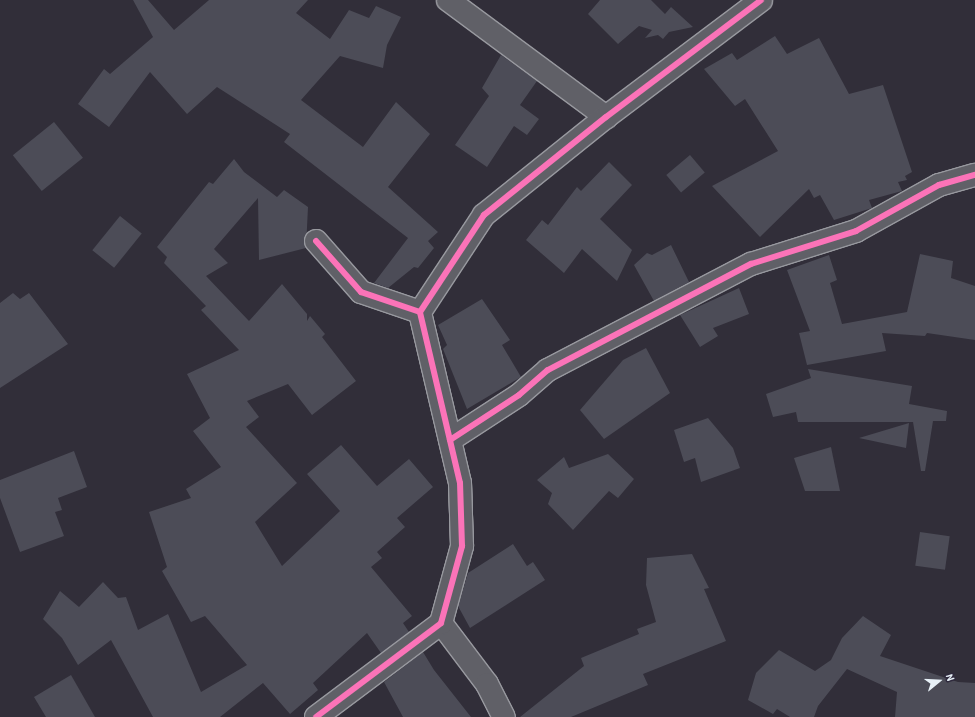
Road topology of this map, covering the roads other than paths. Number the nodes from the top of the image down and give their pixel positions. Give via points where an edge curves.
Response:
1 (448, 0) edge
2 (761, 0) edge
3 (606, 117) junction
4 (975, 175) edge
5 (316, 241) dead end
6 (420, 312) junction
7 (450, 440) junction
8 (441, 623) junction
9 (316, 717) edge
10 (504, 717) edge

1 - 3 street
2 - 3 street
3 - 6 street via 484,216
4 - 7 street via 938,185 856,231 751,264 548,370 519,395
5 - 6 street via 361,292
6 - 7 street
7 - 8 street via 460,483 462,546
8 - 9 street
8 - 10 street via 487,684

